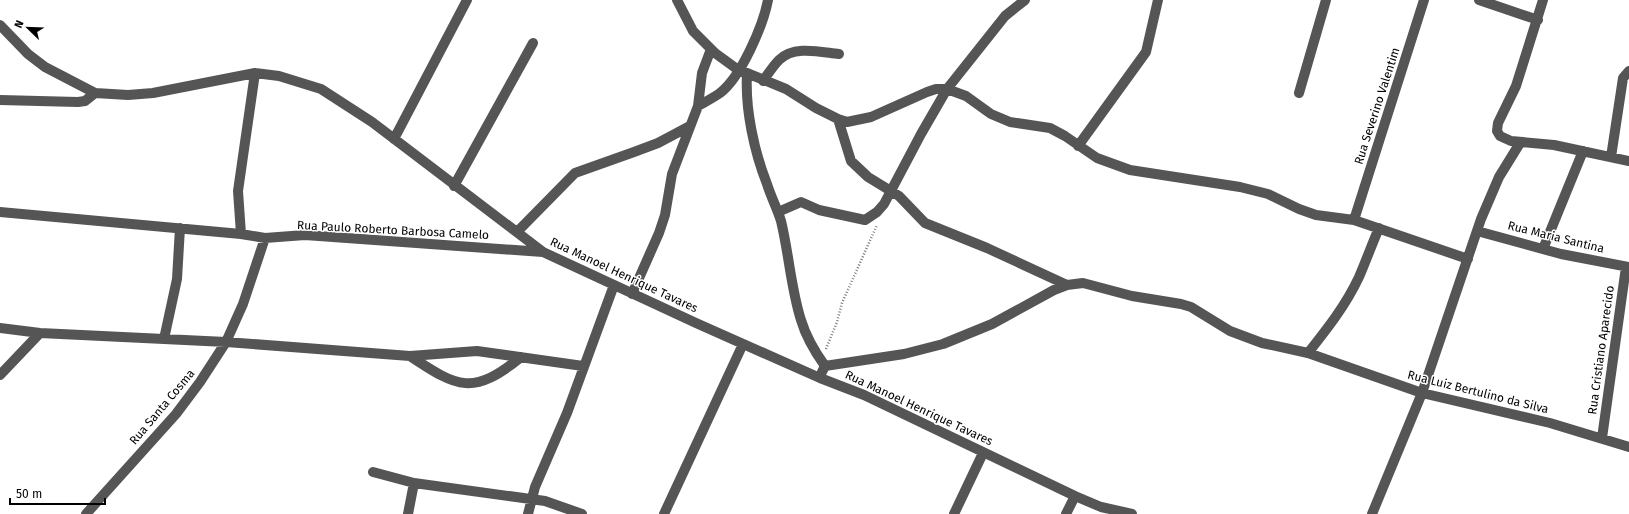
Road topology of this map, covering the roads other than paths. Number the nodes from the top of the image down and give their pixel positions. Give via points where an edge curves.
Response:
1 (467, 0) edge
2 (678, 0) edge
3 (768, 0) edge
4 (1025, 0) edge
5 (1158, 0) edge
6 (1326, 0) edge
7 (1424, 0) edge
8 (1479, 0) edge
9 (1542, 0) edge
10 (1538, 20) junction
11 (0, 25) edge
12 (532, 43) dead end
13 (711, 49) junction
14 (839, 54) dead end
15 (1629, 71) edge
16 (743, 72) junction
17 (255, 73) junction
18 (764, 81) junction
19 (947, 89) junction
20 (95, 92) junction
21 (1299, 93) dead end
22 (0, 100) edge
23 (698, 106) junction
24 (838, 119) junction
25 (690, 126) junction
26 (394, 138) junction
27 (1520, 143) junction
28 (1078, 146) junction
29 (1583, 151) junction
30 (1612, 158) junction
31 (1629, 161) edge
32 (454, 186) junction
33 (891, 191) junction
34 (0, 212) edge
35 (778, 212) junction
36 (1354, 220) junction
37 (180, 228) junction
38 (1379, 228) junction
39 (1477, 231) junction
40 (517, 232) junction
41 (241, 234) junction
42 (265, 238) junction
43 (1543, 249) junction
44 (543, 252) junction
45 (1468, 259) junction
46 (1628, 267) edge
47 (614, 285) junction
48 (1067, 285) junction
49 (632, 294) junction
50 (0, 328) edge
51 (40, 333) junction
52 (164, 339) junction
53 (226, 342) junction
54 (743, 344) junction
55 (1308, 354) junction
56 (410, 356) junction
57 (521, 357) junction
58 (823, 364) junction
59 (583, 366) junction
60 (0, 375) edge
61 (820, 378) junction
62 (1422, 393) junction
63 (1602, 438) junction
64 (1629, 447) edge
65 (983, 453) junction
66 (373, 472) dead end
67 (414, 483) junction
68 (1074, 496) junction
69 (532, 500) junction
70 (86, 514) edge
71 (408, 514) edge
72 (528, 514) edge
73 (582, 514) edge
74 (664, 514) edge
75 (954, 514) edge
76 (1066, 514) edge
77 (1132, 514) edge
78 (1372, 514) edge

1 - 26 street
2 - 13 street via 693,31
3 - 16 street
4 - 19 street via 1005,16
5 - 28 street via 1146,52
6 - 21 street
7 - 36 street, Rua Severino Valentim
8 - 10 street
9 - 10 street
10 - 27 street via 1516,86 1497,127 1500,136
11 - 20 street, Rua Manoel Henrique Tavares via 28,54 45,67
12 - 32 street
13 - 16 street
13 - 23 street via 702,73
14 - 18 street via 814,51 788,53 779,60
15 - 30 street via 1623,78
16 - 18 street
16 - 23 street via 721,93
16 - 35 street via 754,138 766,183
17 - 20 street, Rua Manoel Henrique Tavares via 158,92 128,95
17 - 26 street, Rua Manoel Henrique Tavares via 279,76 321,89 347,104
17 - 41 street via 238,191
18 - 24 street via 786,89
19 - 24 street via 927,92 871,117 847,122
19 - 28 street via 966,96 997,117 1010,122 1050,128
19 - 33 street
20 - 22 street via 85,101 78,102
23 - 25 street
24 - 33 street via 851,161 868,177
25 - 40 street via 652,145 575,173
25 - 49 street via 672,174 659,233
26 - 32 street, Rua Manoel Henrique Tavares
27 - 29 street via 1554,145
27 - 39 street via 1499,177
28 - 36 street via 1097,158 1130,170 1240,187 1268,194 1316,215
29 - 30 street
29 - 43 street
30 - 31 street
32 - 40 street, Rua Manoel Henrique Tavares
33 - 35 street via 877,212 866,220 819,210 801,202
33 - 48 street via 925,223
34 - 37 street, Rua Paulo Roberto Barbosa Camelo
35 - 58 street via 801,321 810,343
36 - 38 street
37 - 41 street, Rua Paulo Roberto Barbosa Camelo
37 - 52 street via 176,287
38 - 45 street
38 - 55 street via 1359,277 1333,322
39 - 43 street, Rua Maria Santina
39 - 45 street
40 - 44 street, Rua Manoel Henrique Tavares
41 - 42 street, Rua Paulo Roberto Barbosa Camelo
42 - 44 street, Rua Paulo Roberto Barbosa Camelo via 305,235
42 - 53 street, Rua Santa Cosma
43 - 46 street, Rua Maria Santina
44 - 47 street, Rua Manoel Henrique Tavares
45 - 62 street
46 - 63 street, Rua Cristiano Aparecido
47 - 49 street, Rua Manoel Henrique Tavares
47 - 59 street
48 - 55 street, Rua Luiz Bertulino da Silva via 1092,284 1132,296 1169,300 1191,308 1230,330 1273,347
48 - 58 street via 967,336 943,344 904,354
49 - 54 street, Rua Manoel Henrique Tavares
50 - 51 street
51 - 52 street
51 - 60 street
52 - 53 street
53 - 56 street
53 - 70 street, Rua Santa Cosma via 176,414
54 - 61 street, Rua Manoel Henrique Tavares
54 - 74 street
55 - 62 street, Rua Luiz Bertulino da Silva
56 - 57 street via 477,351
56 - 57 street via 436,374 455,383 472,384 494,376
57 - 59 street
58 - 61 street
59 - 69 street
61 - 65 street, Rua Manoel Henrique Tavares via 864,395
62 - 63 street, Rua Luiz Bertulino da Silva via 1500,410
62 - 78 street
63 - 64 street, Rua Luiz Bertulino da Silva
65 - 68 street, Rua Manoel Henrique Tavares
65 - 75 street
66 - 67 street
67 - 69 street
67 - 71 street
68 - 76 street
68 - 77 street, Rua Manoel Henrique Tavares via 1101,507
69 - 72 street
69 - 73 street via 545,501

